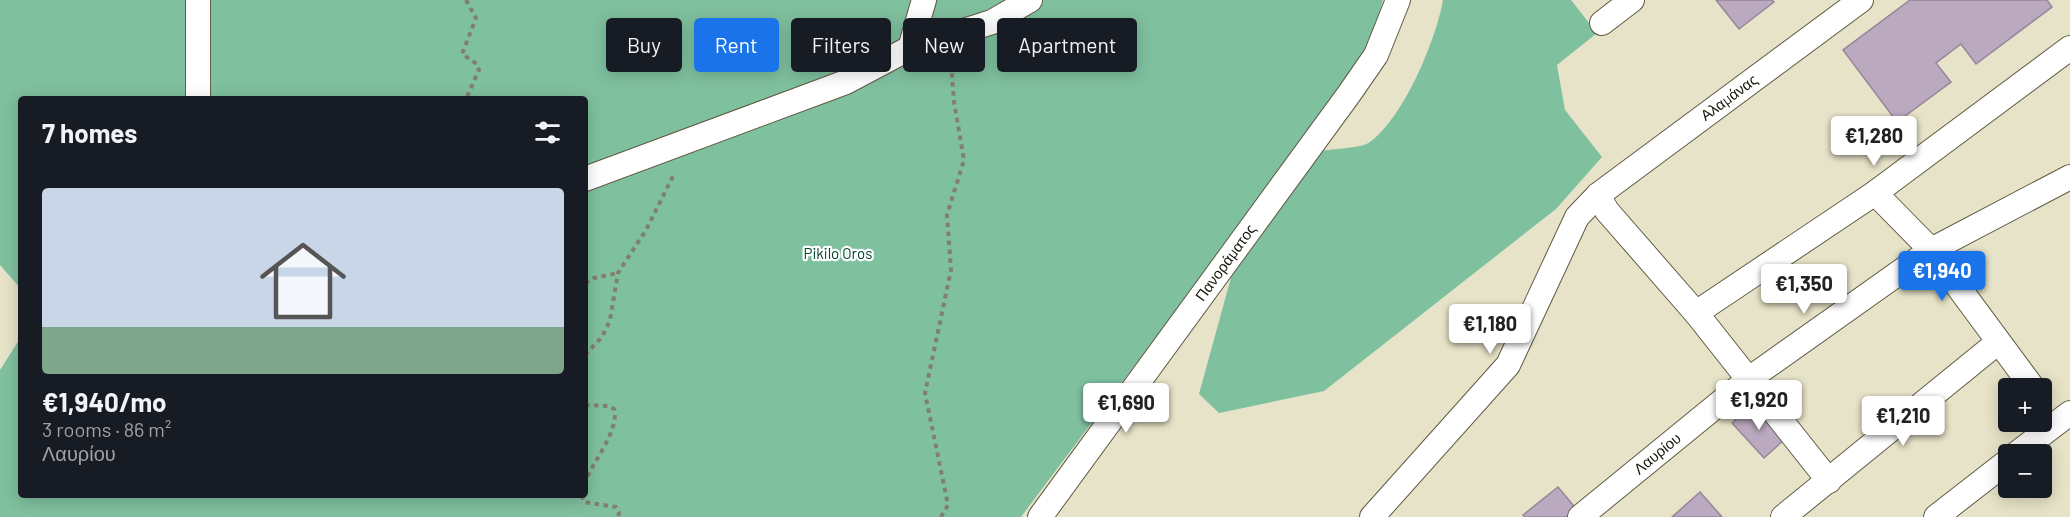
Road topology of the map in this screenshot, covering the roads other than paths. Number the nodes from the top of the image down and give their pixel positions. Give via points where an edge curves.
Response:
1 (198, 0) edge
2 (924, 0) edge
3 (1030, 0) edge
4 (1398, 0) edge
5 (1632, 0) edge
6 (1849, 3) edge
7 (919, 18) edge
8 (1602, 23) dead end
9 (985, 24) edge
10 (2070, 48) edge
11 (903, 52) edge
12 (198, 96) edge
13 (2070, 177) edge
14 (588, 178) edge
15 (1875, 193) junction
16 (1598, 195) junction
17 (1931, 250) junction
18 (1696, 313) junction
19 (1997, 343) junction
20 (2025, 378) edge
21 (1749, 380) junction
22 (2052, 407) edge
23 (2065, 417) edge
24 (2029, 444) edge
25 (1998, 469) edge
26 (1829, 481) junction
27 (1040, 517) edge
28 (1372, 517) edge
29 (1580, 517) edge
30 (1783, 517) edge
31 (1936, 517) edge

1 - 12 street
2 - 7 street
3 - 9 street
4 - 27 street, Πανοράματος via 1376,55 1356,85
5 - 8 street
6 - 16 street, Αλαμάνας
10 - 15 street
11 - 14 street via 846,82
13 - 17 street, Λαυρίου
15 - 17 street
15 - 18 street
16 - 18 street
16 - 28 street, Αλαμάνας via 1577,217 1508,365
17 - 19 street
17 - 21 street, Λαυρίου
18 - 21 street
19 - 20 street
19 - 26 street
21 - 26 street
21 - 29 street, Λαυρίου
22 - 23 street
23 - 24 street
25 - 31 street
26 - 30 street

